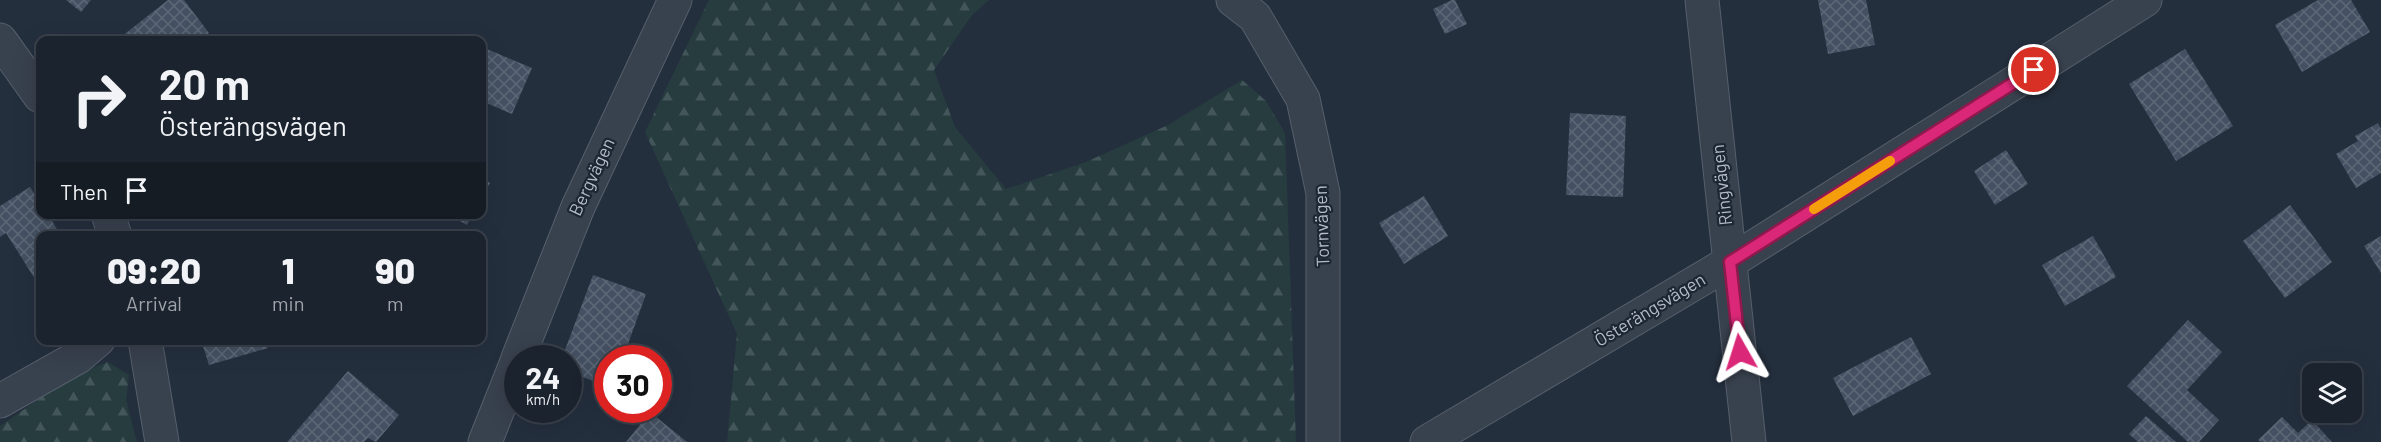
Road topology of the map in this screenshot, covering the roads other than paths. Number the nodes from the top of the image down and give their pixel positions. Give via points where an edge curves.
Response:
1 (675, 0) edge
2 (1233, 0) edge
3 (1702, 0) edge
4 (2145, 0) edge
5 (0, 40) edge
6 (36, 90) edge
7 (1730, 262) junction
8 (92, 345) edge
9 (146, 345) edge
10 (524, 345) edge
11 (504, 394) edge
12 (0, 401) edge
13 (162, 442) edge
14 (485, 442) edge
15 (1323, 442) edge
16 (1427, 442) edge
17 (1749, 442) edge

1 - 10 street, Bergvägen via 578,207
2 - 15 street, Tornvägen via 1255,17 1303,99 1323,193
3 - 7 street, Ringvägen
4 - 7 street, Österängsvägen
5 - 6 street
7 - 16 street, Österängsvägen
7 - 17 street, Ringvägen
8 - 12 street
9 - 13 street
11 - 14 street, Bergvägen

